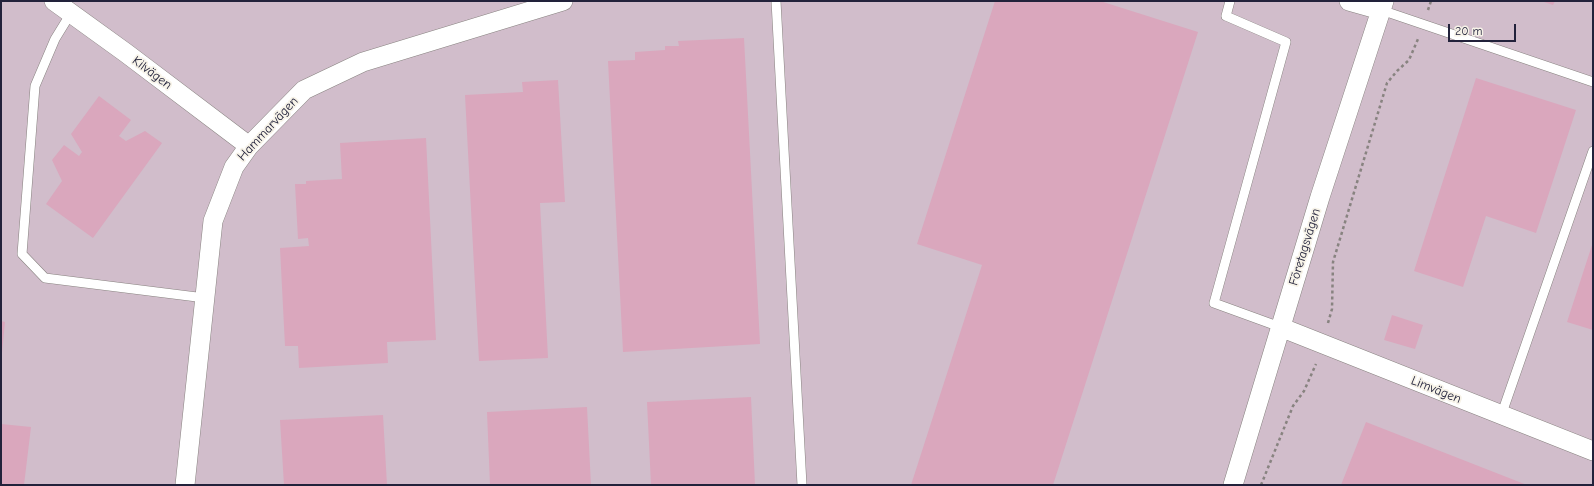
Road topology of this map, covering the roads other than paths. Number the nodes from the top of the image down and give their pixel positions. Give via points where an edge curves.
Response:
1 (54, 1) edge
2 (563, 1) edge
3 (776, 1) edge
4 (1230, 1) edge
5 (1349, 1) edge
6 (1383, 6) edge
7 (71, 13) junction
8 (1593, 82) edge
9 (249, 146) junction
10 (1593, 151) edge
11 (205, 298) junction
12 (1280, 327) junction
13 (1501, 416) junction
14 (1593, 451) edge
15 (185, 485) edge
16 (802, 485) edge
17 (1233, 485) edge

1 - 7 street, Kilvägen
2 - 9 street, Hammarvägen via 363,62 304,90
3 - 16 lane
4 - 12 lane via 1226,16 1286,42 1214,303
5 - 6 street
6 - 8 lane via 1423,24
6 - 12 street, Företagsvägen
7 - 9 street, Kilvägen
7 - 11 lane via 55,39 36,86 22,254 45,278
9 - 11 street, Hammarvägen via 234,167 213,221
10 - 13 lane
11 - 15 street, Hammarvägen
12 - 13 street, Limvägen
12 - 17 street, Företagsvägen
13 - 14 street, Limvägen

